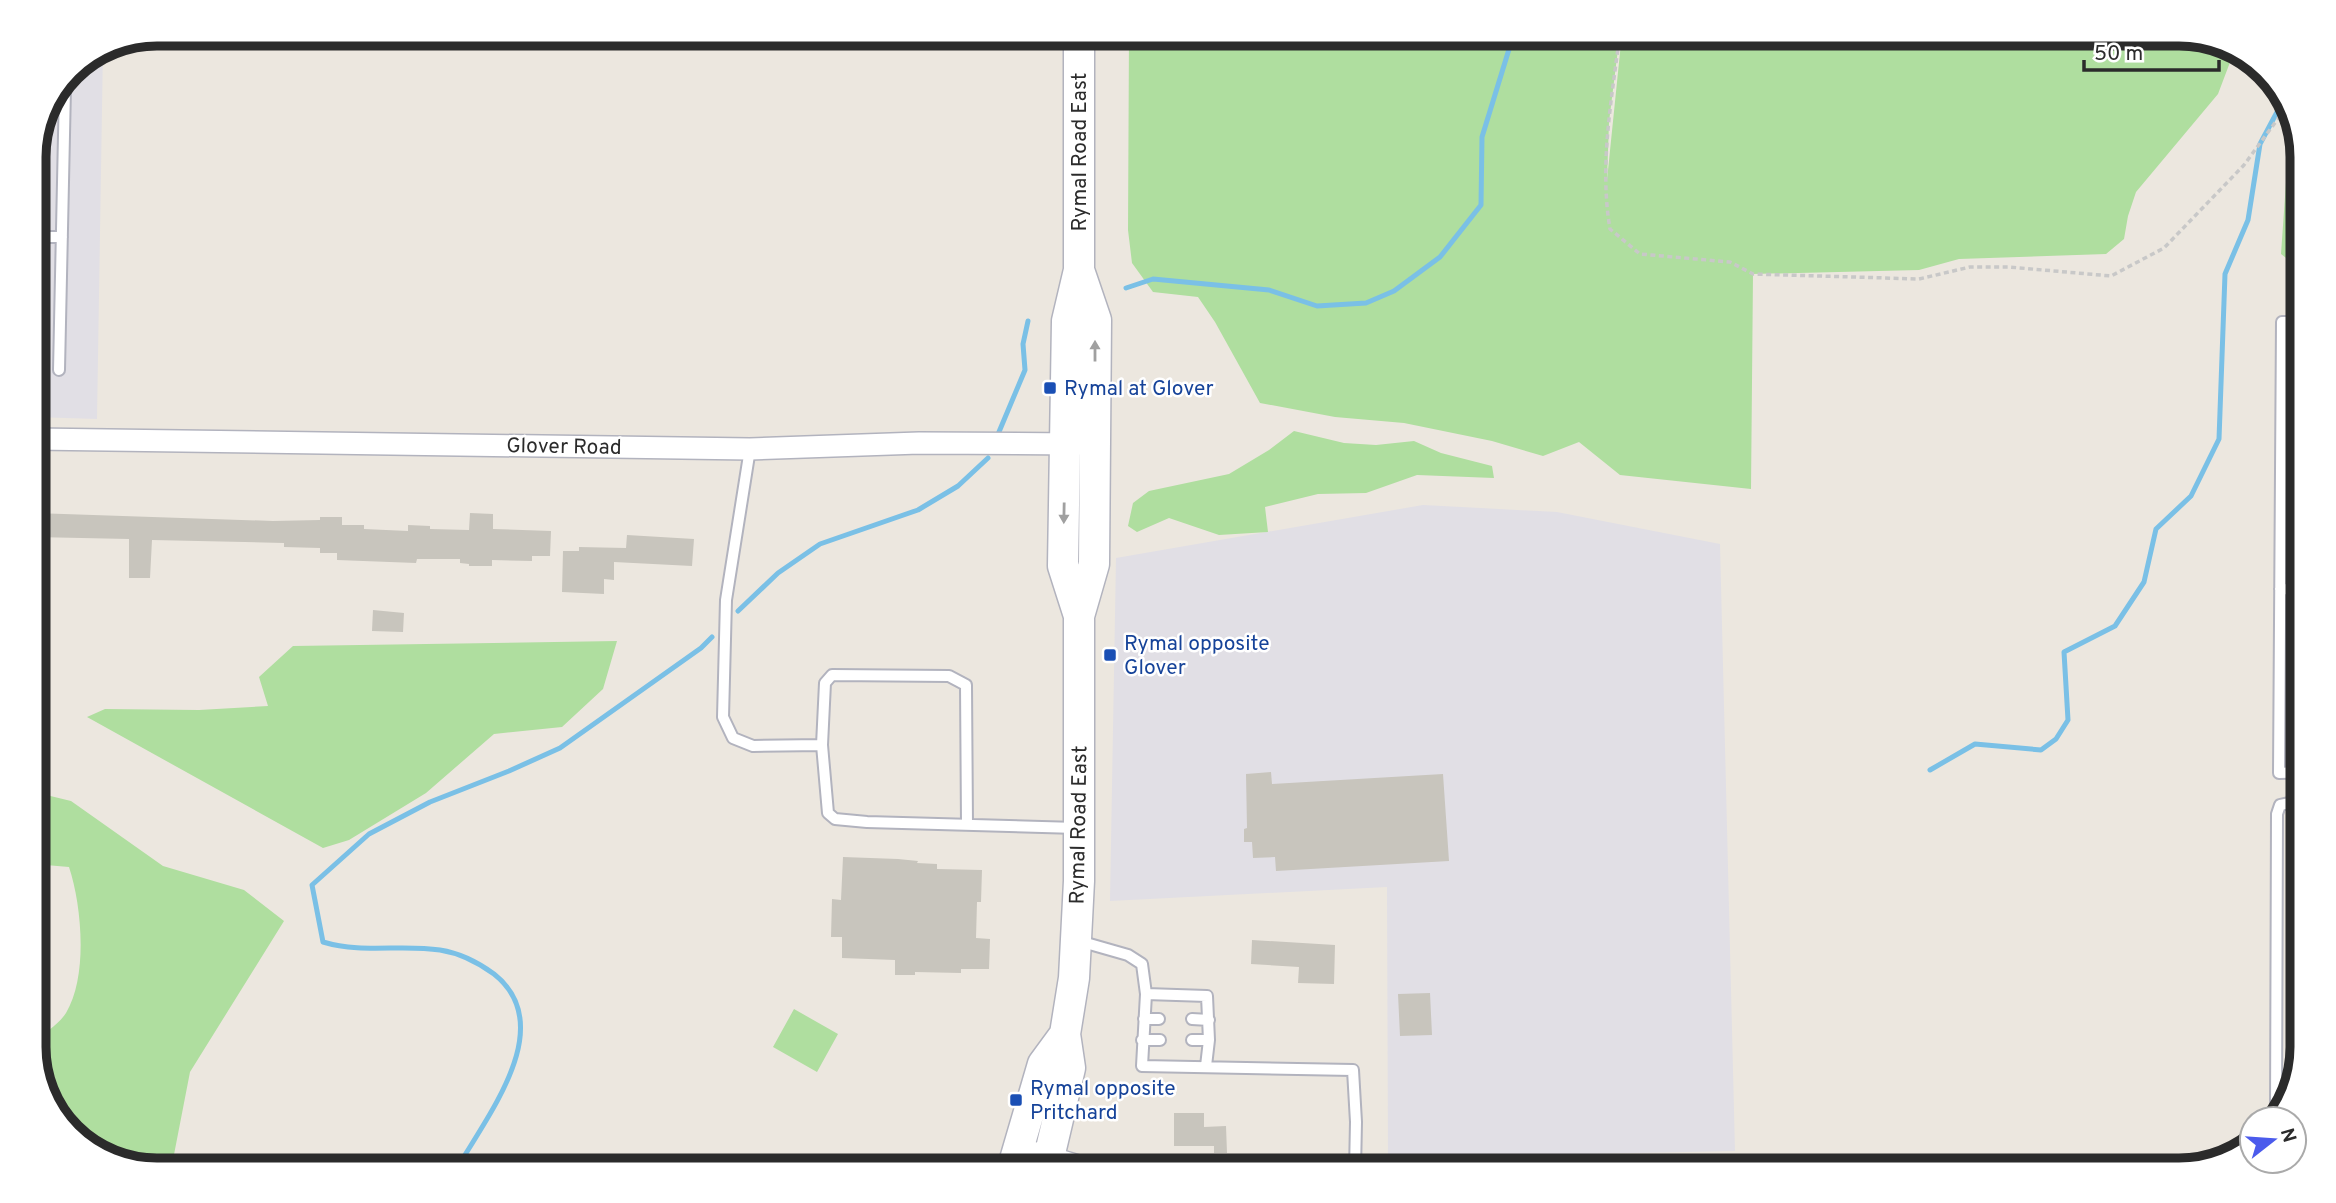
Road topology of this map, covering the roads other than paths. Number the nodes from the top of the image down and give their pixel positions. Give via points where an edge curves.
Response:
1 (1079, 46) edge
2 (65, 94) edge
3 (46, 237) edge
4 (62, 237) junction
5 (1079, 270) junction
6 (2290, 323) edge
7 (59, 370) dead end
8 (46, 439) edge
9 (1065, 444) junction
10 (1095, 444) junction
11 (750, 449) junction
12 (2280, 589) junction
13 (2290, 589) edge
14 (1079, 616) junction
15 (822, 746) junction
16 (2290, 773) edge
17 (2290, 802) edge
18 (967, 824) junction
19 (1079, 828) junction
20 (1076, 940) junction
21 (1146, 994) junction
22 (1144, 1019) junction
23 (1159, 1019) dead end
24 (1192, 1019) dead end
25 (1209, 1020) junction
26 (1065, 1034) junction
27 (1142, 1040) junction
28 (1160, 1040) dead end
29 (1192, 1040) dead end
30 (1209, 1040) junction
31 (1206, 1066) junction
32 (2276, 1100) edge
33 (1016, 1158) edge
34 (1058, 1158) edge
35 (1355, 1158) edge

1 - 5 main road, Rymal Road East
2 - 4 lane
3 - 4 lane
4 - 7 lane
5 - 9 main road, Rymal Road East via 1066,321
10 -> 5 main road, Rymal Road East via 1096,320
6 - 12 lane via 2282,323
8 - 11 street, Glover Road
9 - 10 street, Glover Road
9 - 11 street, Glover Road
9 -> 14 main road, Rymal Road East via 1063,566
10 - 14 main road, Rymal Road East via 1094,564
11 - 15 lane via 726,600 723,717 733,738 753,746
12 - 13 lane
12 - 16 lane via 2279,773
14 - 19 main road, Rymal Road East
15 - 18 lane via 828,813 835,819
15 - 18 lane via 825,683 832,675 949,676 958,680 966,685
17 - 32 lane via 2280,804 2277,814
18 - 19 lane
19 - 20 main road, Rymal Road East
20 - 21 lane via 1128,955 1142,964
20 - 26 main road, Rymal Road East
21 - 22 lane
21 - 25 lane via 1207,996
22 - 23 lane
22 - 27 lane
24 - 25 lane
25 - 30 lane
26 - 33 main road, Rymal Road East via 1043,1064
26 - 34 main road, Rymal Road East via 1070,1068
27 - 28 lane
27 - 31 lane via 1142,1066
29 - 30 lane
30 - 31 lane
31 - 35 lane via 1353,1070

